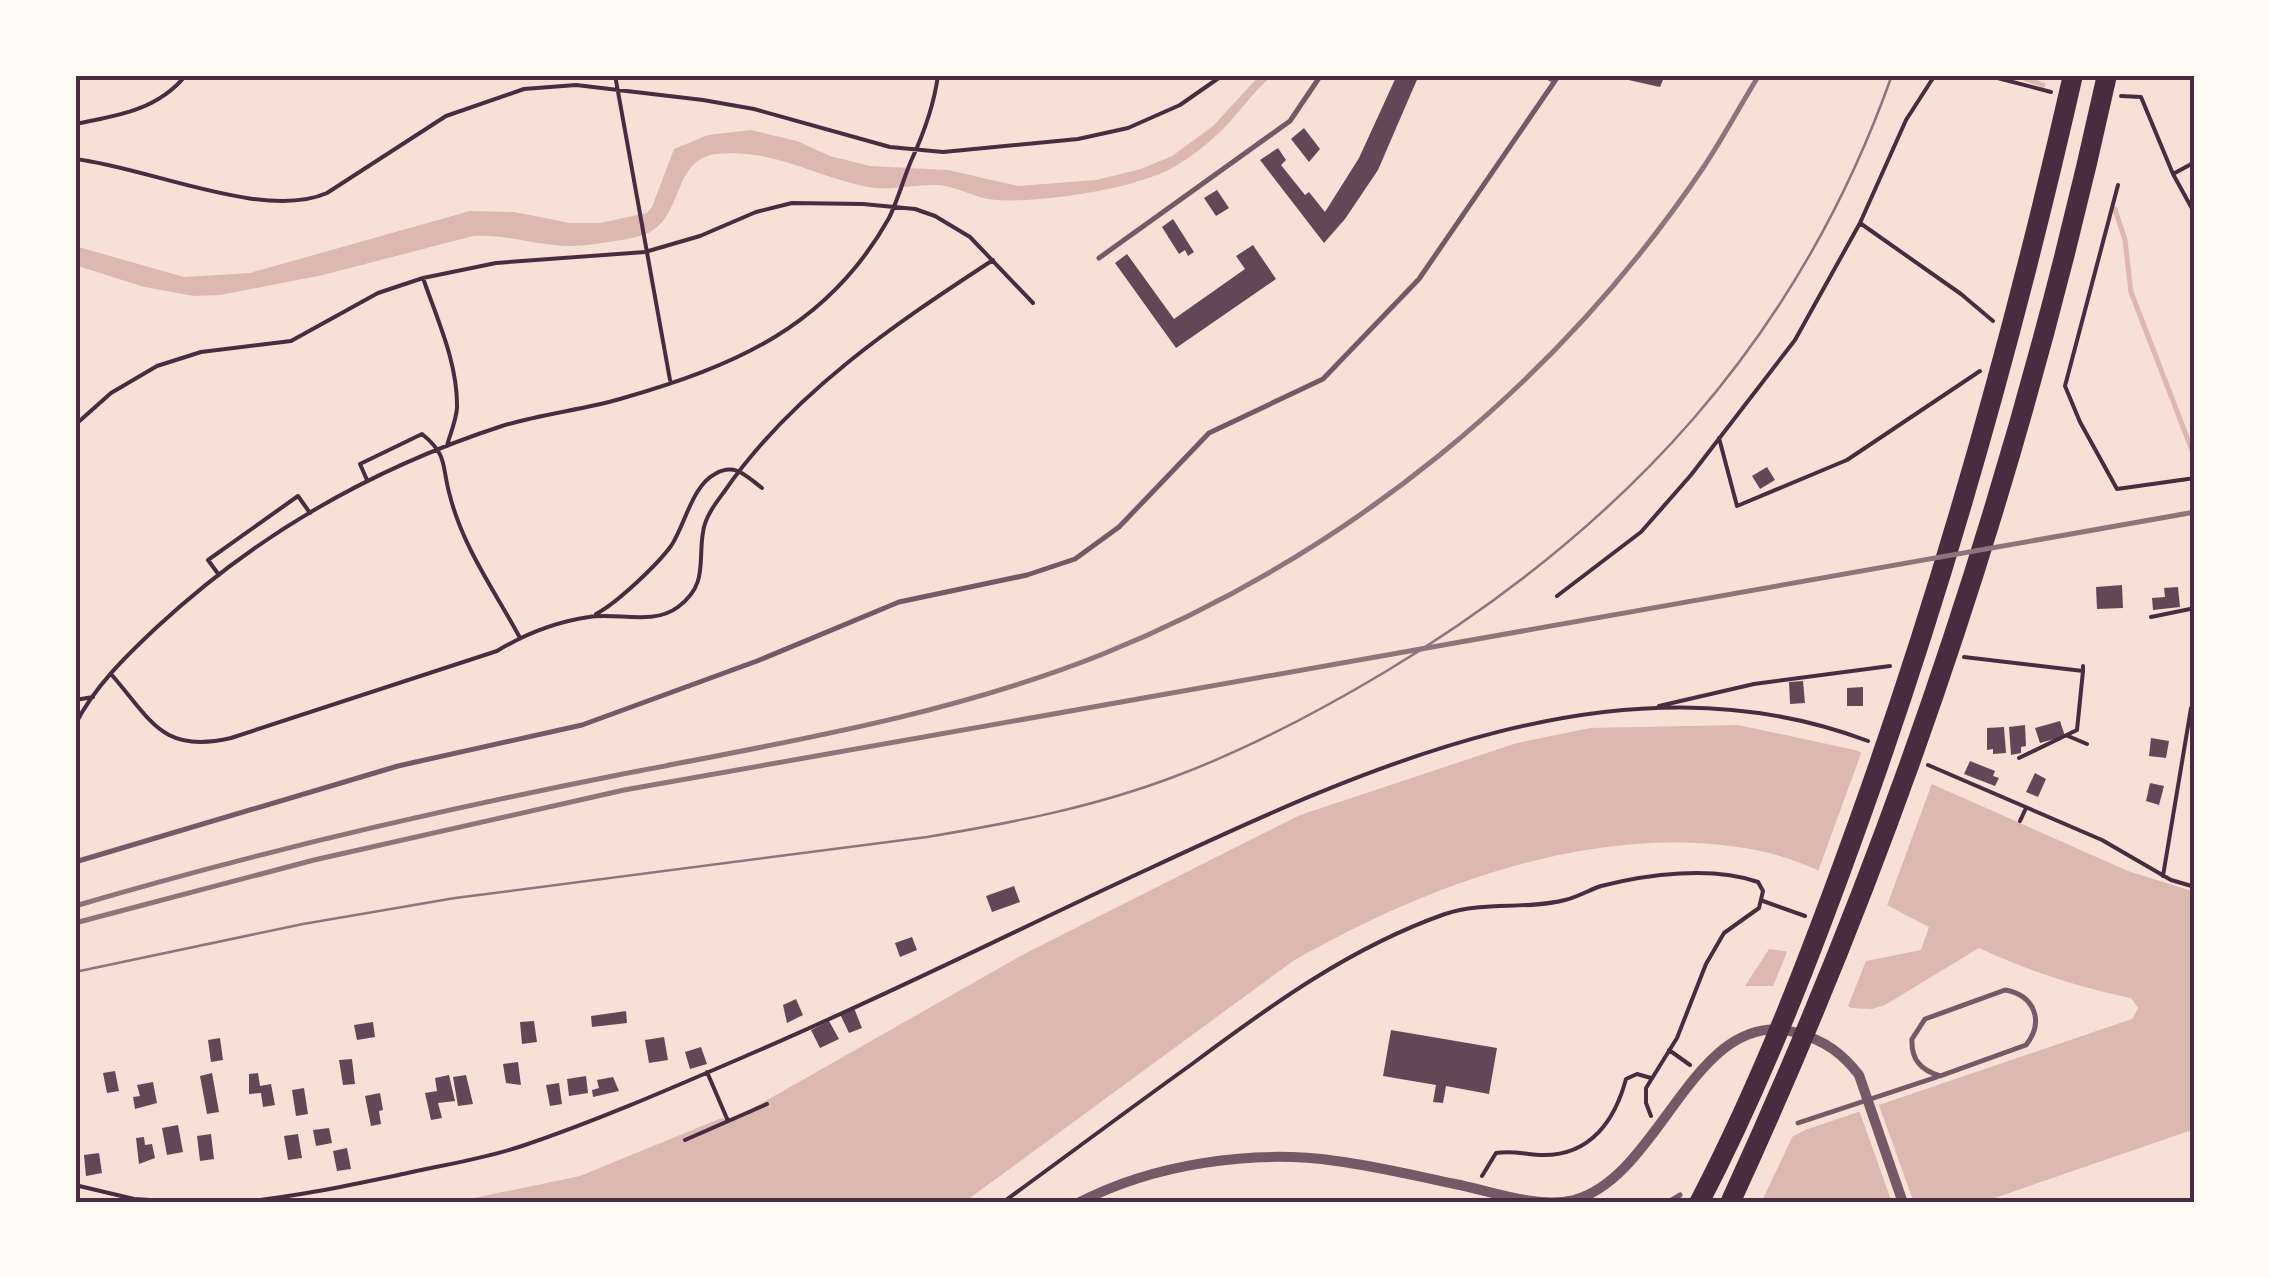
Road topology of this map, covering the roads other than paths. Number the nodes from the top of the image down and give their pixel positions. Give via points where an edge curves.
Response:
1 (1322, 75) edge
2 (1543, 75) edge
3 (2073, 75) edge
4 (2107, 75) edge
5 (1557, 78) edge
6 (1099, 258) dead end
7 (75, 862) edge
8 (1940, 1076) junction
9 (1798, 1123) dead end
10 (1690, 1199) edge
11 (1078, 1203) edge
12 (1666, 1203) edge
13 (1730, 1203) edge
14 (1903, 1203) edge

1 - 6 lane via 1290,121
2 - 5 lane
3 - 10 highway via 1974,464 1906,690 1800,978 1726,1150
4 - 13 highway via 2006,476 1935,697 1848,932
5 - 7 lane via 1419,279 1323,379 1209,433 1119,527 1075,560 898,602 582,726 398,766
8 - 8 lane via 1922,1068 1913,1054 1921,1023 1994,992 2015,992 2029,1001 2036,1023 2026,1044
8 - 9 lane
10 - 12 lane
11 - 14 street via 1161,1172 1286,1158 1334,1160 1541,1202 1568,1201 1586,1196 1630,1162 1730,1042 1786,1030 1821,1040 1859,1075

